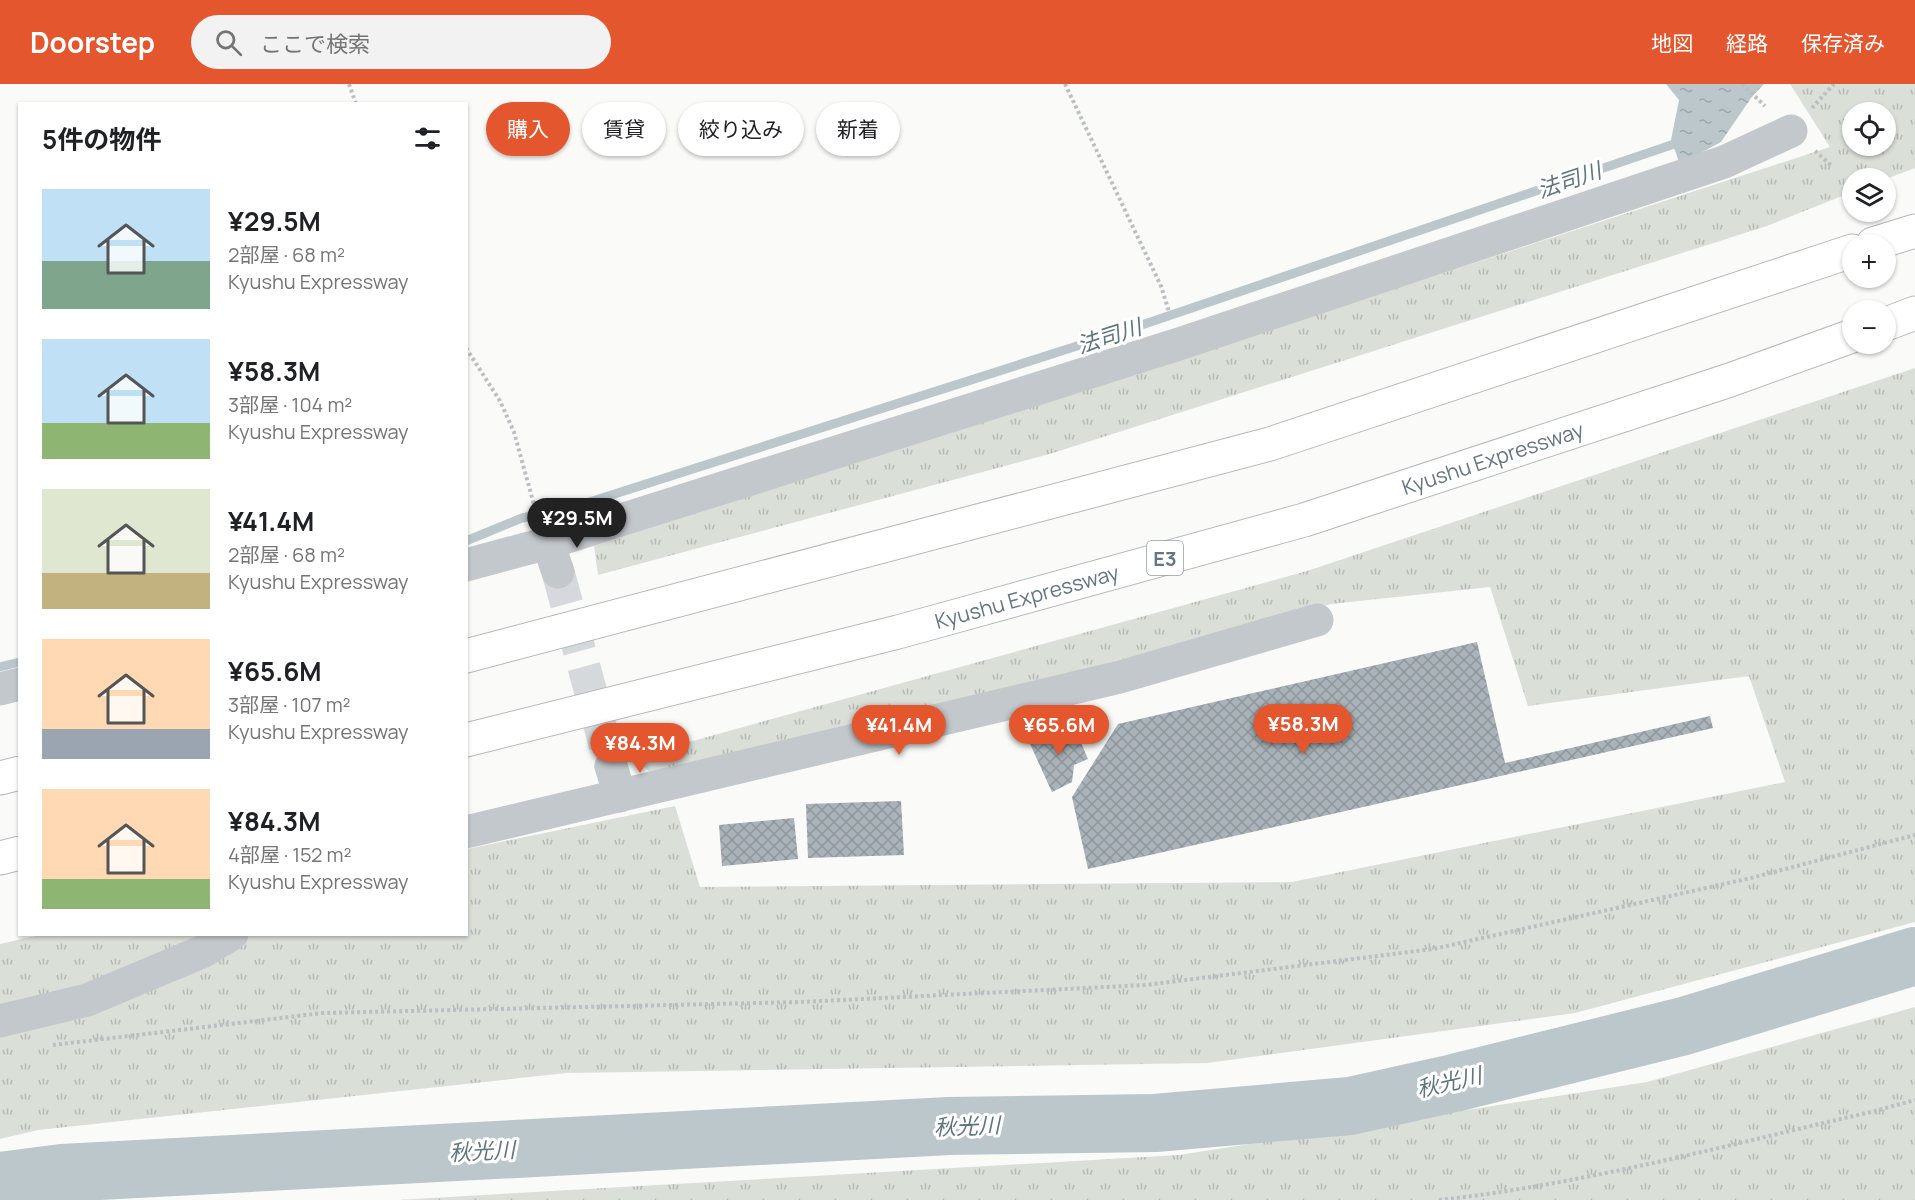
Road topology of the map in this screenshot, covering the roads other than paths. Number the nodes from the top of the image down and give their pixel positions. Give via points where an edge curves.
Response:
1 (1791, 131) dead end
2 (1915, 231) edge
3 (1896, 237) edge
4 (1842, 254) edge
5 (1915, 313) edge
6 (1896, 320) edge
7 (1842, 340) edge
8 (468, 565) edge
9 (1317, 620) dead end
10 (468, 655) edge
11 (18, 684) edge
12 (0, 689) edge
13 (468, 740) edge
14 (18, 774) edge
15 (0, 778) edge
16 (468, 831) edge
17 (18, 854) edge
18 (0, 858) edge
19 (229, 936) edge
20 (0, 1021) edge

1 - 8 street via 1724,162 553,558
2 - 3 highway
4 - 10 highway via 1270,444
5 - 6 highway
7 - 13 highway, Kyushu Expressway / E3 via 1304,520 898,632
9 - 16 street via 1120,677 615,781
11 - 12 street
14 - 15 highway
17 - 18 highway
19 - 20 street via 204,951 87,1000

